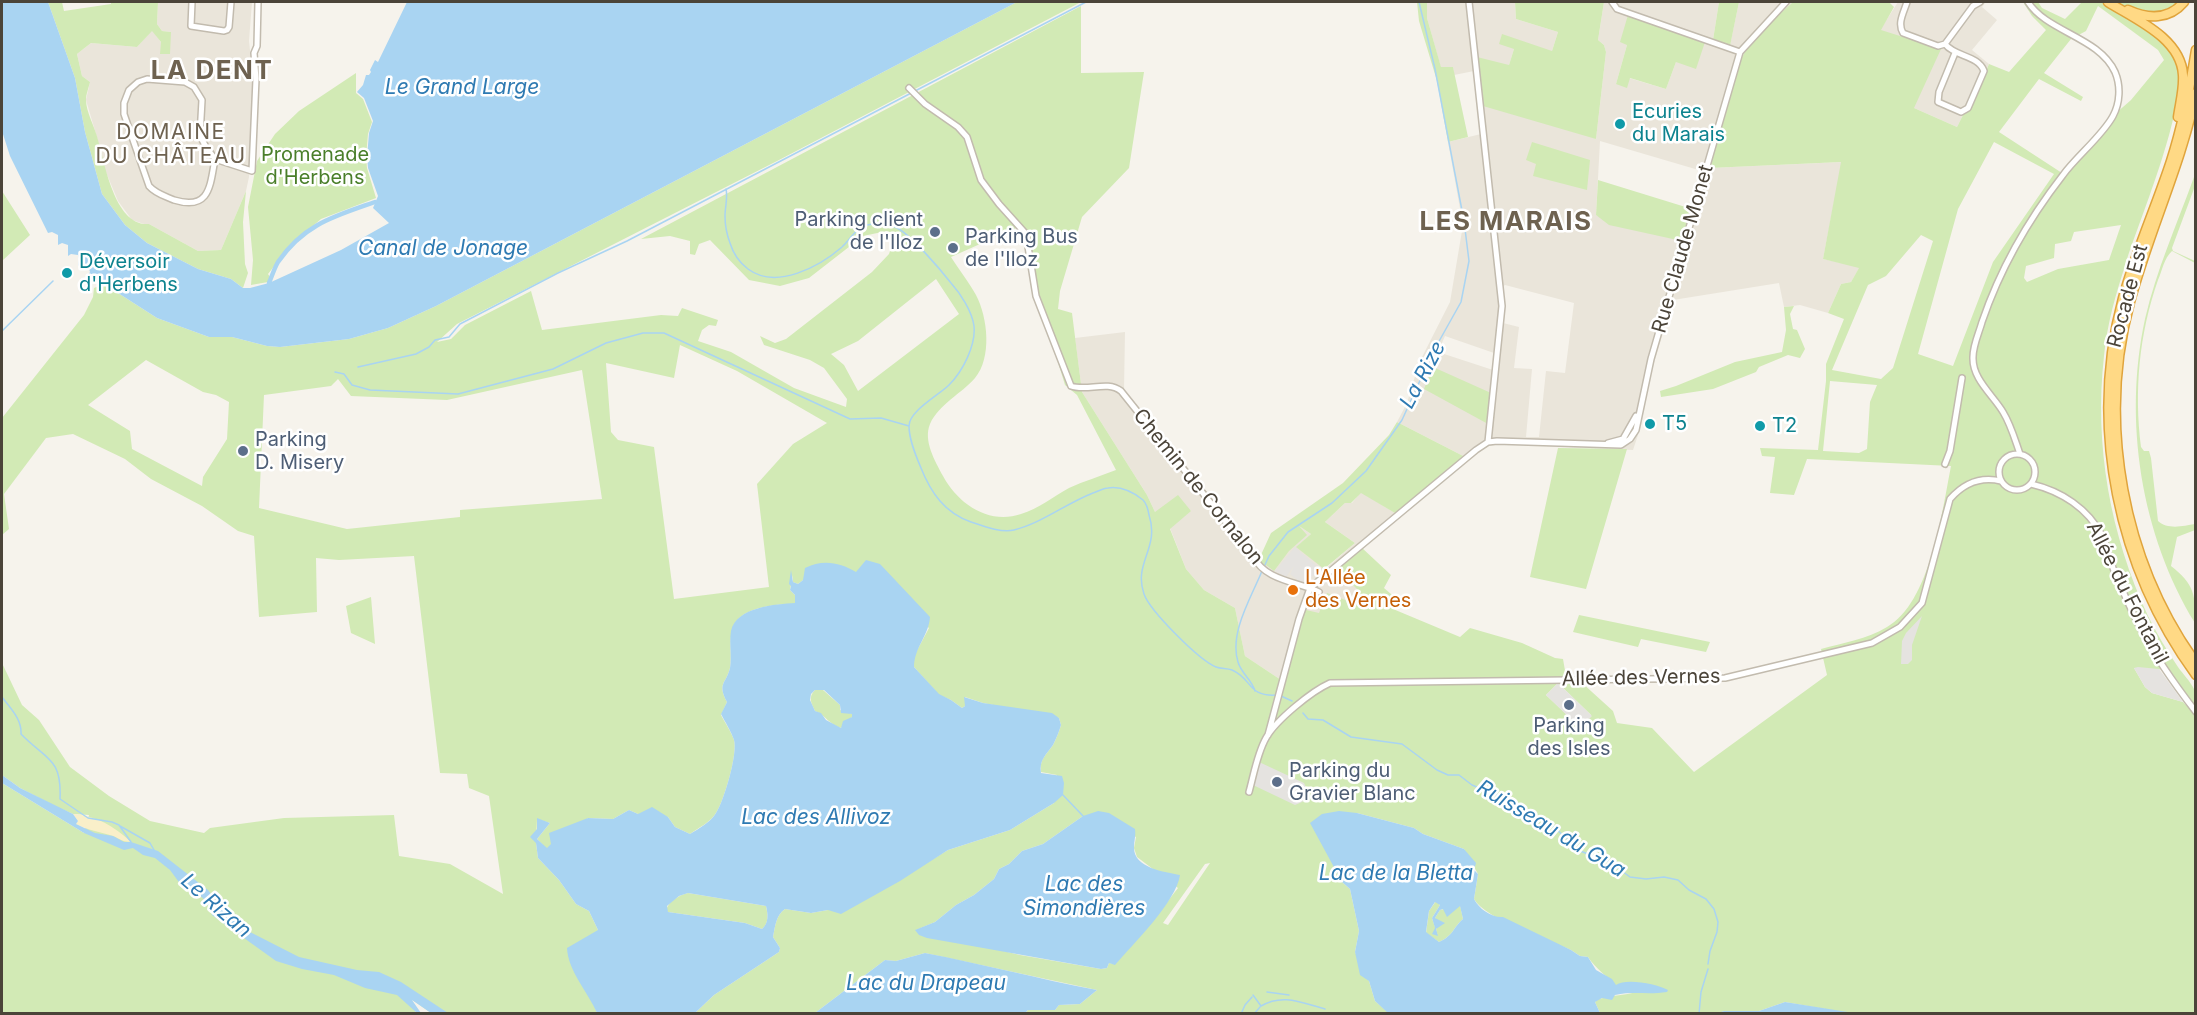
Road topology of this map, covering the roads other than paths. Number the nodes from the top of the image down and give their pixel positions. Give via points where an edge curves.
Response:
1 (192, 2) edge
2 (231, 2) edge
3 (258, 2) edge
4 (1469, 2) edge
5 (1612, 2) edge
6 (1786, 2) edge
7 (1907, 2) edge
8 (1968, 2) edge
9 (2028, 2) edge
10 (2108, 2) edge
11 (2114, 2) edge
12 (2184, 2) edge
13 (1977, 3) edge
14 (1945, 44) junction
15 (2196, 50) edge
16 (1740, 52) junction
17 (1955, 53) junction
18 (909, 88) dead end
19 (2196, 93) edge
20 (2196, 119) edge
21 (215, 159) junction
22 (2174, 162) junction
23 (1962, 378) dead end
24 (1488, 442) junction
25 (2016, 442) junction
26 (2020, 454) junction
27 (2012, 455) junction
28 (1945, 464) dead end
29 (1999, 470) junction
30 (2035, 474) junction
31 (1989, 478) junction
32 (2001, 481) junction
33 (2031, 484) junction
34 (2046, 487) junction
35 (1310, 588) junction
36 (1319, 592) dead end
37 (2196, 663) edge
38 (2196, 675) edge
39 (2196, 712) edge
40 (1268, 735) junction
41 (1249, 792) dead end

1 - 2 street via 191,26 224,31 229,27
3 - 21 street via 252,171
4 - 24 street via 1502,306
5 - 16 street via 1617,9
6 - 16 street, Rue Claude Monet
7 - 14 street via 1901,19 1903,33 1938,46
8 - 13 street
9 - 25 street via 2109,62 2119,85 2119,99 2112,118 2062,175 2018,241 1992,291 1975,344 1976,372 2004,412
10 - 22 highway via 2168,42 2179,58 2183,84 2170,150
11 - 12 highway via 2136,14 2153,17 2173,12
13 - 14 street
14 - 17 street
15 - 22 highway, Rocade Est
16 - 24 street, Rue Claude Monet via 1639,410 1629,432 1623,439 1599,444
17 - 17 street via 1977,62 1984,71 1968,108 1961,112 1938,102
18 - 35 street, Chemin de Cornalon via 967,138 981,180 1026,234 1036,296 1071,386 1116,387 1262,568
19 - 22 highway, Rocade Est
20 - 22 highway via 2183,158
21 - 21 street via 207,194 192,204 152,190 124,114 129,90 147,80 185,82 194,87 202,100 200,136
22 - 37 highway, Rocade Est via 2125,320 2117,376 2116,425 2123,492 2142,559 2171,625
22 - 38 highway, Rocade Est via 2133,268 2117,325 2110,376 2109,432 2117,493 2135,561 2165,628
23 - 28 street
24 - 35 street
25 - 26 street
25 - 27 street
26 - 27 street
26 - 30 street via 2030,459
27 - 29 street
29 - 31 street, Allée des Vernes
29 - 32 street
30 - 33 street
30 - 34 street, Allée du Fontanil
31 - 32 street
31 - 40 street, Allée des Vernes via 1974,480 1948,501 1922,603 1900,627 1872,642 1725,678 1330,683 1299,705
32 - 33 street via 2015,490
33 - 34 street, Allée du Fontanil
34 - 39 street, Allée du Fontanil via 2073,501 2101,534 2142,632
35 - 36 street, Chemin de Cornalon
35 - 40 street
40 - 41 street, Allée des Vernes

